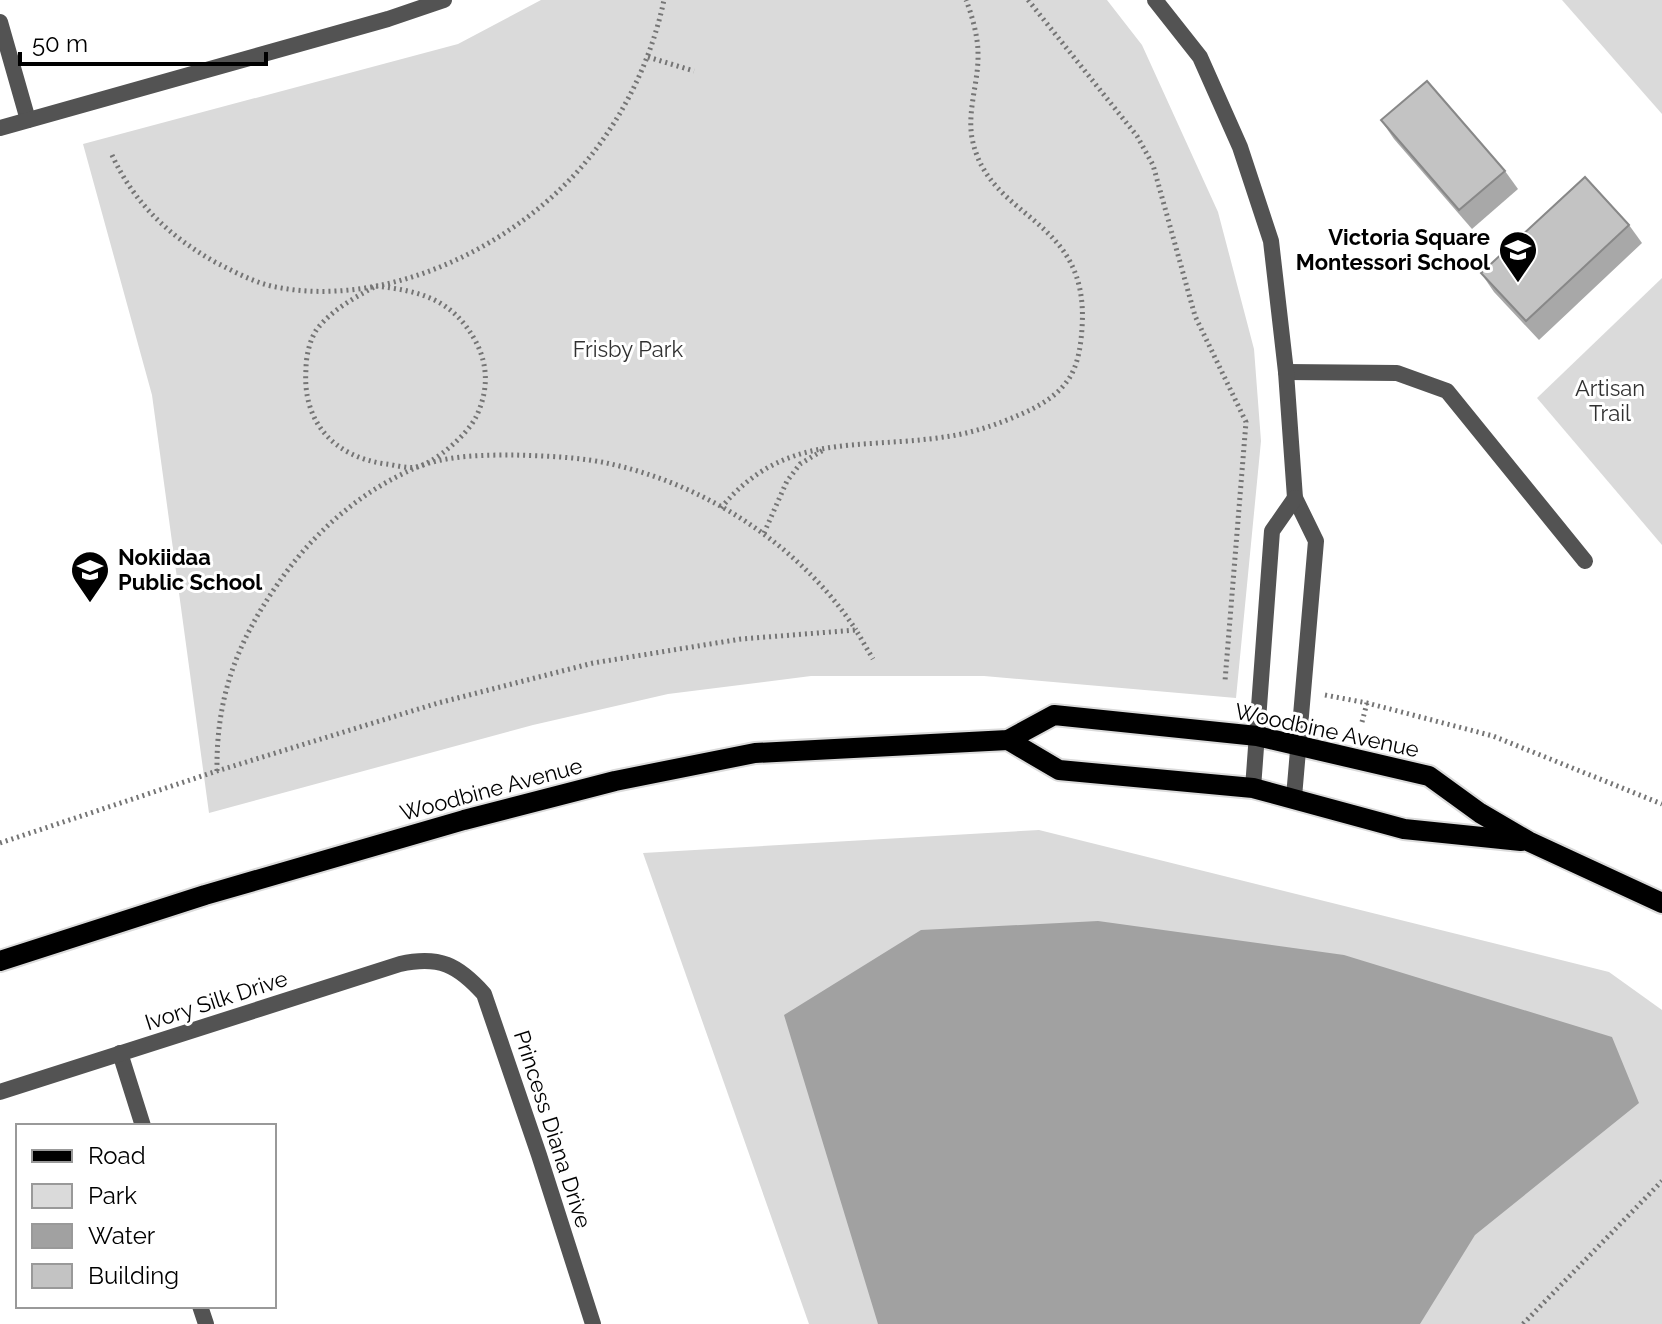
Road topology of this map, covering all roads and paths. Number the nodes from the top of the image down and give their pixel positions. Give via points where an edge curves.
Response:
1 (444, 0) edge
2 (664, 0) edge
3 (966, 0) edge
4 (1028, 0) edge
5 (1155, 0) edge
6 (0, 22) edge
7 (648, 57) junction
8 (694, 71) dead end
9 (28, 120) junction
10 (0, 128) edge
11 (112, 155) dead end
12 (376, 286) junction
13 (1286, 372) junction
14 (832, 445) junction
15 (416, 467) junction
16 (1295, 498) junction
17 (721, 508) junction
18 (764, 533) junction
19 (1585, 561) dead end
20 (856, 630) junction
21 (873, 659) dead end
22 (1225, 681) dead end
23 (1333, 696) dead end
24 (1367, 703) junction
25 (1362, 722) dead end
26 (1257, 736) junction
27 (1008, 740) junction
28 (1298, 746) junction
29 (217, 771) junction
30 (1253, 788) junction
31 (1294, 797) junction
32 (1662, 804) edge
33 (1528, 841) junction
34 (0, 843) edge
35 (1662, 903) edge
36 (0, 961) edge
37 (446, 964) joint
38 (120, 1053) junction
39 (0, 1092) edge
40 (142, 1124) edge
41 (1662, 1181) edge
42 (593, 1324) edge
43 (1523, 1324) edge

1 - 9 street
2 - 7 path
3 - 14 path via 978,52 972,137 987,175 1058,240 1077,272 1084,309 1081,348 1069,380 1043,404 1005,421 944,437
4 - 22 path via 1137,136 1153,165 1195,316 1246,422
5 - 13 street via 1200,57 1240,147 1271,241
6 - 9 street
7 - 8 path
7 - 12 path via 633,91 589,158 529,216 453,262
9 - 10 street
11 - 12 path via 149,212 175,236 236,273 313,291
12 - 15 path via 417,291 444,304 478,344 486,370 485,395 474,420 455,445
12 - 15 path via 338,307 316,330 306,357 309,410 325,434 348,453
13 - 16 street
13 - 19 street via 1397,373 1447,391
14 - 17 path via 768,468
14 - 18 path via 793,473
15 - 17 path via 497,455 610,464 684,488
15 - 29 path via 336,518 305,548 256,614 225,690
16 - 26 street via 1272,531
16 - 28 street via 1316,541
17 - 18 path
18 - 20 path via 811,573
20 - 21 path
20 - 29 path via 741,639 593,663 438,703
23 - 24 path
24 - 25 path
24 - 32 path via 1493,736
26 - 27 main road, Woodbine Avenue via 1054,715
26 - 28 main road, Woodbine Avenue
26 - 30 street
27 - 30 main road, Woodbine Avenue via 1059,770
27 - 36 main road, Woodbine Avenue via 755,753 615,781 205,895
28 - 31 street
28 - 33 main road, Woodbine Avenue via 1429,776
29 - 34 path
30 - 31 main road, Woodbine Avenue
31 - 33 main road, Woodbine Avenue via 1404,829
33 - 35 main road, Woodbine Avenue
37 - 38 street, Ivory Silk Drive via 423,959 400,964
37 - 42 street, Princess Diana Drive via 468,976 484,994
38 - 39 street, Ivory Silk Drive
38 - 40 street
41 - 43 path

